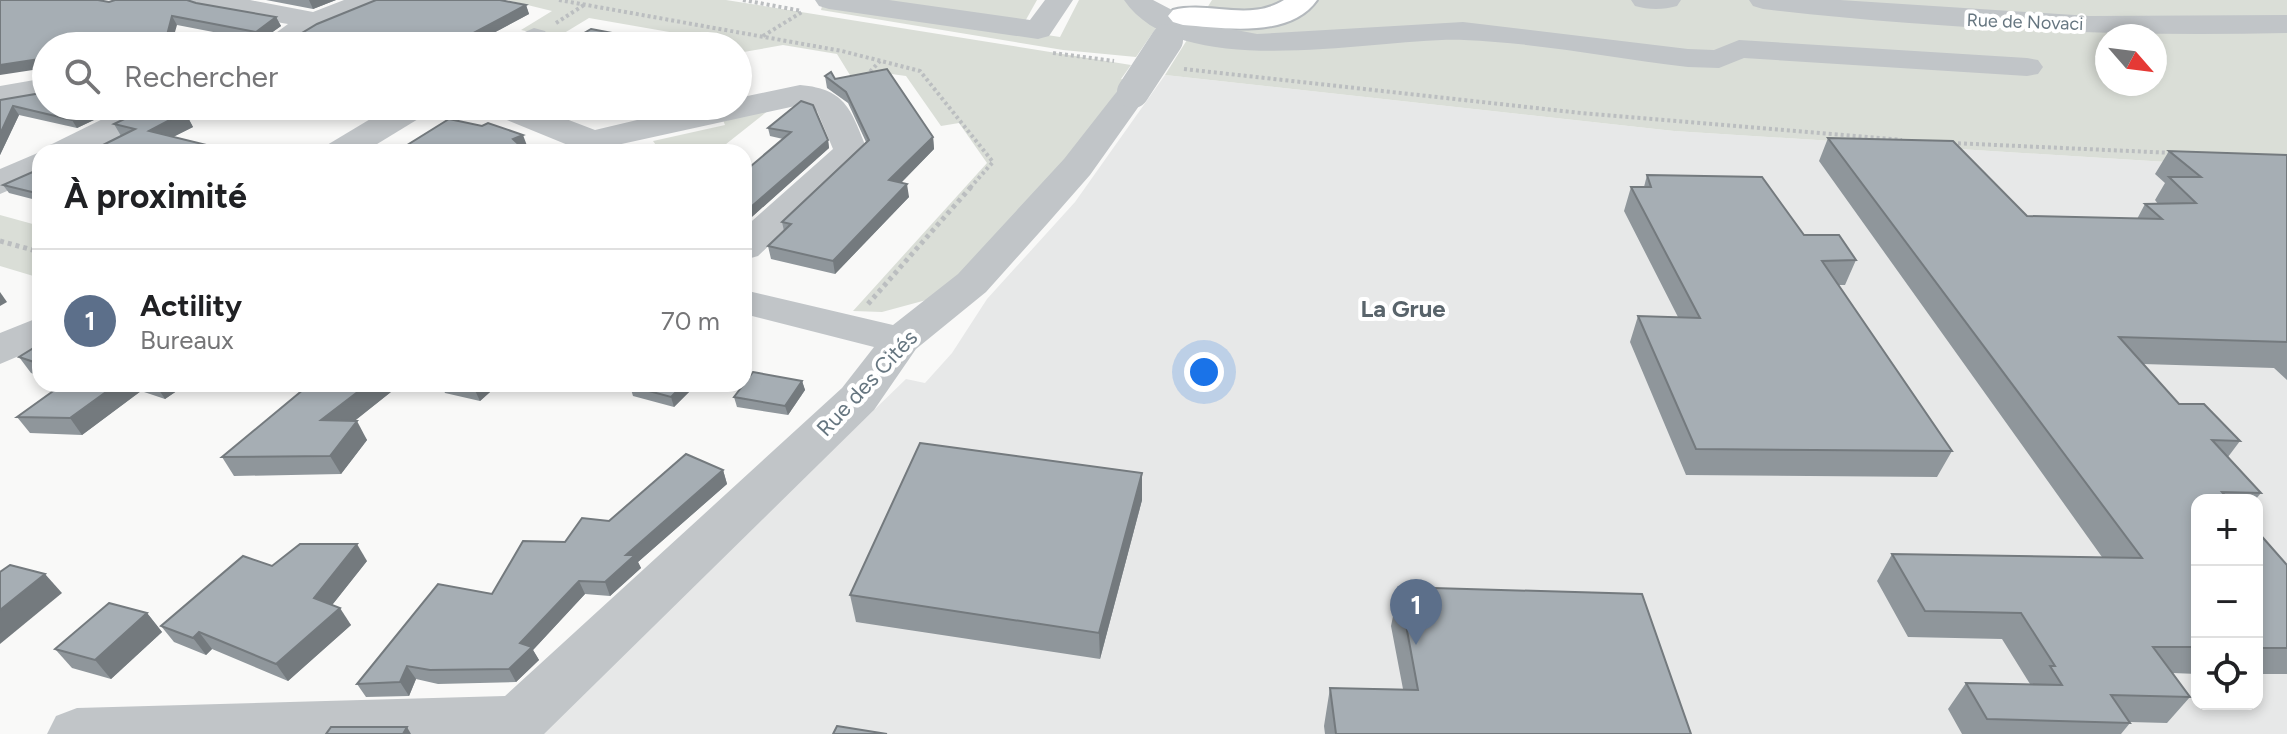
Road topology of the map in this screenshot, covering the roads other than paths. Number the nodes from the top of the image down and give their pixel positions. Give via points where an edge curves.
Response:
1 (201, 0) edge
2 (369, 0) edge
3 (1059, 0) edge
4 (1138, 0) edge
5 (1303, 0) edge
6 (1645, 0) edge
7 (1667, 0) edge
8 (1763, 0) edge
9 (819, 4) edge
10 (310, 24) junction
11 (2287, 24) edge
12 (1179, 30) edge
13 (297, 32) edge
14 (2027, 67) dead end
15 (752, 105) edge
16 (127, 120) edge
17 (393, 120) edge
18 (535, 120) edge
19 (677, 120) edge
20 (78, 144) edge
21 (352, 144) edge
22 (592, 144) edge
23 (605, 144) edge
24 (32, 167) edge
25 (0, 183) edge
26 (752, 241) edge
27 (752, 304) edge
28 (32, 334) edge
29 (901, 340) junction
30 (0, 350) edge
31 (511, 727) edge
32 (77, 734) edge

1 - 10 street via 302,18
2 - 10 street
3 - 9 street via 1038,30
4 - 12 street
5 - 12 main road via 1280,14
6 - 7 street
8 - 11 street, Rue de Novaci via 2011,23
10 - 13 street
12 - 14 street via 1275,45 1459,30 1688,58 1719,59 1739,49
12 - 29 street, Rue des Cités, bridge via 1123,77 1077,167 972,283
15 - 26 street via 800,95 825,100 851,144 851,151
16 - 20 street
17 - 21 street
18 - 22 street
19 - 23 street via 642,127
24 - 25 street
27 - 29 street
28 - 30 street
29 - 31 street, Rue des Cités via 858,399
31 - 32 street

